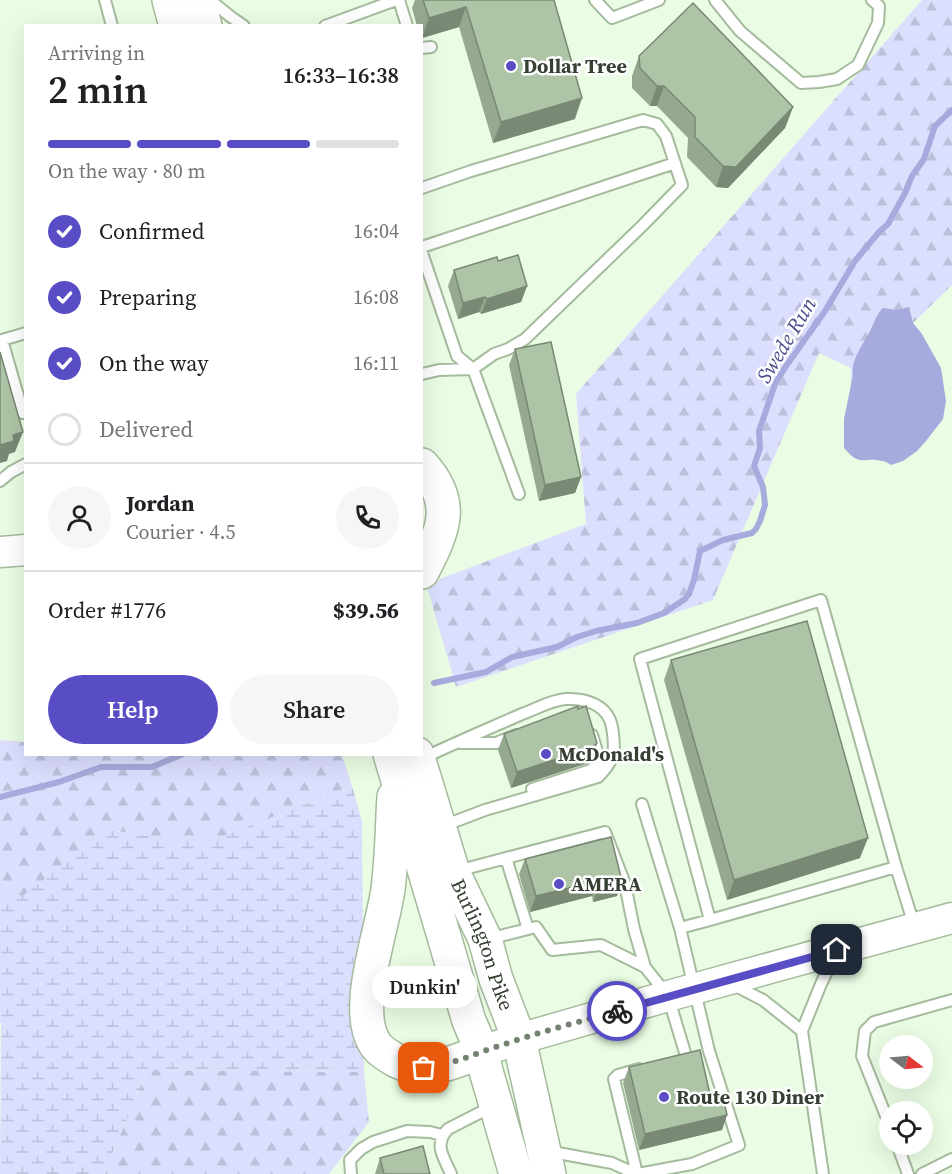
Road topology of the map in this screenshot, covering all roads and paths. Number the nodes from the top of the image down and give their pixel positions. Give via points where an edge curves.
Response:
1 (105, 0) edge
2 (169, 0) edge
3 (198, 0) edge
4 (210, 0) edge
5 (397, 0) edge
6 (595, 0) edge
7 (659, 0) edge
8 (714, 0) edge
9 (872, 0) edge
10 (111, 24) edge
11 (175, 24) edge
12 (204, 24) edge
13 (241, 24) edge
14 (331, 24) edge
15 (406, 24) edge
16 (675, 164) junction
17 (423, 188) edge
18 (423, 247) edge
19 (423, 256) edge
20 (24, 333) edge
21 (1, 336) edge
22 (473, 369) junction
23 (423, 374) edge
24 (24, 413) edge
25 (24, 465) edge
26 (423, 466) edge
27 (0, 481) edge
28 (519, 494) dead end
29 (24, 550) edge
30 (0, 552) edge
31 (423, 570) edge
32 (588, 723) edge
33 (526, 731) edge
34 (454, 743) junction
35 (423, 754) edge
36 (405, 760) edge
37 (507, 804) junction
38 (642, 804) dead end
39 (440, 827) junction
40 (506, 858) junction
41 (896, 867) junction
42 (453, 872) junction
43 (952, 918) edge
44 (710, 920) junction
45 (680, 928) junction
46 (915, 928) junction
47 (528, 929) junction
48 (485, 939) junction
49 (837, 950) junction
50 (645, 967) junction
51 (726, 981) junction
52 (682, 993) junction
53 (952, 1000) edge
54 (802, 1031) junction
55 (519, 1039) junction
56 (482, 1051) junction
57 (709, 1051) junction
58 (646, 1067) edge
59 (880, 1101) edge
60 (496, 1105) junction
61 (442, 1135) junction
62 (901, 1155) edge
63 (952, 1159) edge
64 (547, 1162) edge
65 (351, 1174) edge
66 (451, 1174) edge
67 (516, 1174) edge
68 (637, 1174) edge
69 (823, 1174) edge
70 (908, 1174) edge
71 (922, 1174) edge

1 - 10 lane
2 - 11 highway
3 - 12 highway
4 - 13 lane
5 - 14 lane
5 - 15 lane
6 - 7 lane via 612,18
8 - 9 lane via 740,30 801,83 837,79 858,65 878,23 879,6
16 - 17 lane via 666,136 657,124 643,120
16 - 18 lane
16 - 22 lane via 682,185 642,226 525,339
19 - 22 lane via 457,356
20 - 21 lane
21 - 24 lane
22 - 23 lane
22 - 28 lane
25 - 27 lane
26 - 31 highway via 441,492 443,517 440,534
29 - 30 street
32 - 37 lane via 600,761 591,770 519,794
33 - 34 lane via 496,743
34 - 35 lane
34 - 37 lane via 563,699 590,701 601,708 611,724 615,749 598,777
36 - 39 highway, Burlington Pike
36 - 56 highway, Burlington Pike via 470,1021
36 - 56 highway via 388,890 369,976 368,1024 372,1041 399,1062 424,1068 451,1064
37 - 39 lane
38 - 45 lane
39 - 42 highway, Burlington Pike
40 - 42 lane
40 - 47 lane
40 - 50 lane via 605,832 626,884
41 - 44 lane
41 - 44 lane via 821,600 640,659
41 - 46 lane
42 - 48 highway, Burlington Pike
43 - 46 street
44 - 45 lane
45 - 52 lane
46 - 49 street
47 - 48 lane
47 - 50 lane via 536,927 552,950 601,945
48 - 55 highway, Burlington Pike
49 - 51 street
49 - 54 lane
50 - 52 lane
51 - 52 street
51 - 54 lane via 763,1000
52 - 55 street
52 - 57 lane
52 - 57 lane via 681,1057
53 - 59 lane via 874,1022 865,1031 862,1056
54 - 69 lane
55 - 56 street
55 - 64 highway, Burlington Pike
56 - 60 highway, Burlington Pike
57 - 68 lane via 739,1145 692,1164
58 - 68 lane via 614,1079
60 - 61 lane
60 - 67 highway, Burlington Pike
61 - 65 lane via 407,1131 373,1142 351,1160
61 - 66 lane via 439,1145
62 - 70 lane
63 - 71 lane
64 - 68 lane via 612,1163

